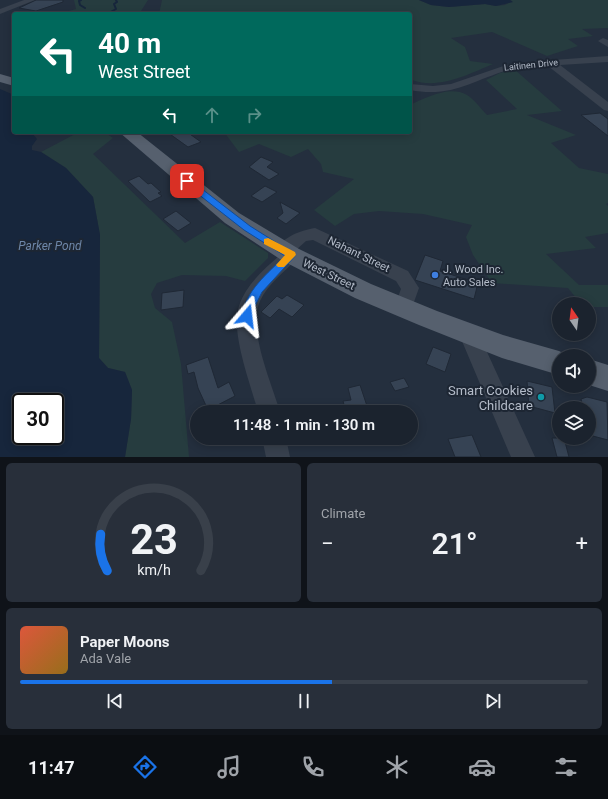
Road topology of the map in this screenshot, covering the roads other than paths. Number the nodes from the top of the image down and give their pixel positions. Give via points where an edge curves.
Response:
1 (31, 0) edge
2 (0, 12) edge
3 (608, 58) edge
4 (549, 62) junction
5 (0, 78) edge
6 (12, 81) edge
7 (412, 87) edge
8 (608, 108) edge
9 (129, 134) edge
10 (287, 253) junction
11 (403, 308) junction
12 (469, 334) junction
13 (552, 361) edge
14 (596, 374) edge
15 (608, 378) edge
16 (267, 405) edge
17 (275, 445) edge
18 (278, 457) edge
19 (523, 457) edge

1 - 2 street
3 - 4 street, Laitinen Drive
4 - 7 street, Laitinen Drive via 496,69 464,84 446,88
4 - 8 street
5 - 6 main road
9 - 10 main road, West Street via 232,218
10 - 11 main road, West Street
10 - 11 street, Nahant Street via 302,236 315,234 390,269 402,276 410,288
10 - 16 street via 248,307 248,335
11 - 12 main road, West Street
12 - 13 main road, West Street
12 - 19 street
14 - 15 main road
17 - 18 street

